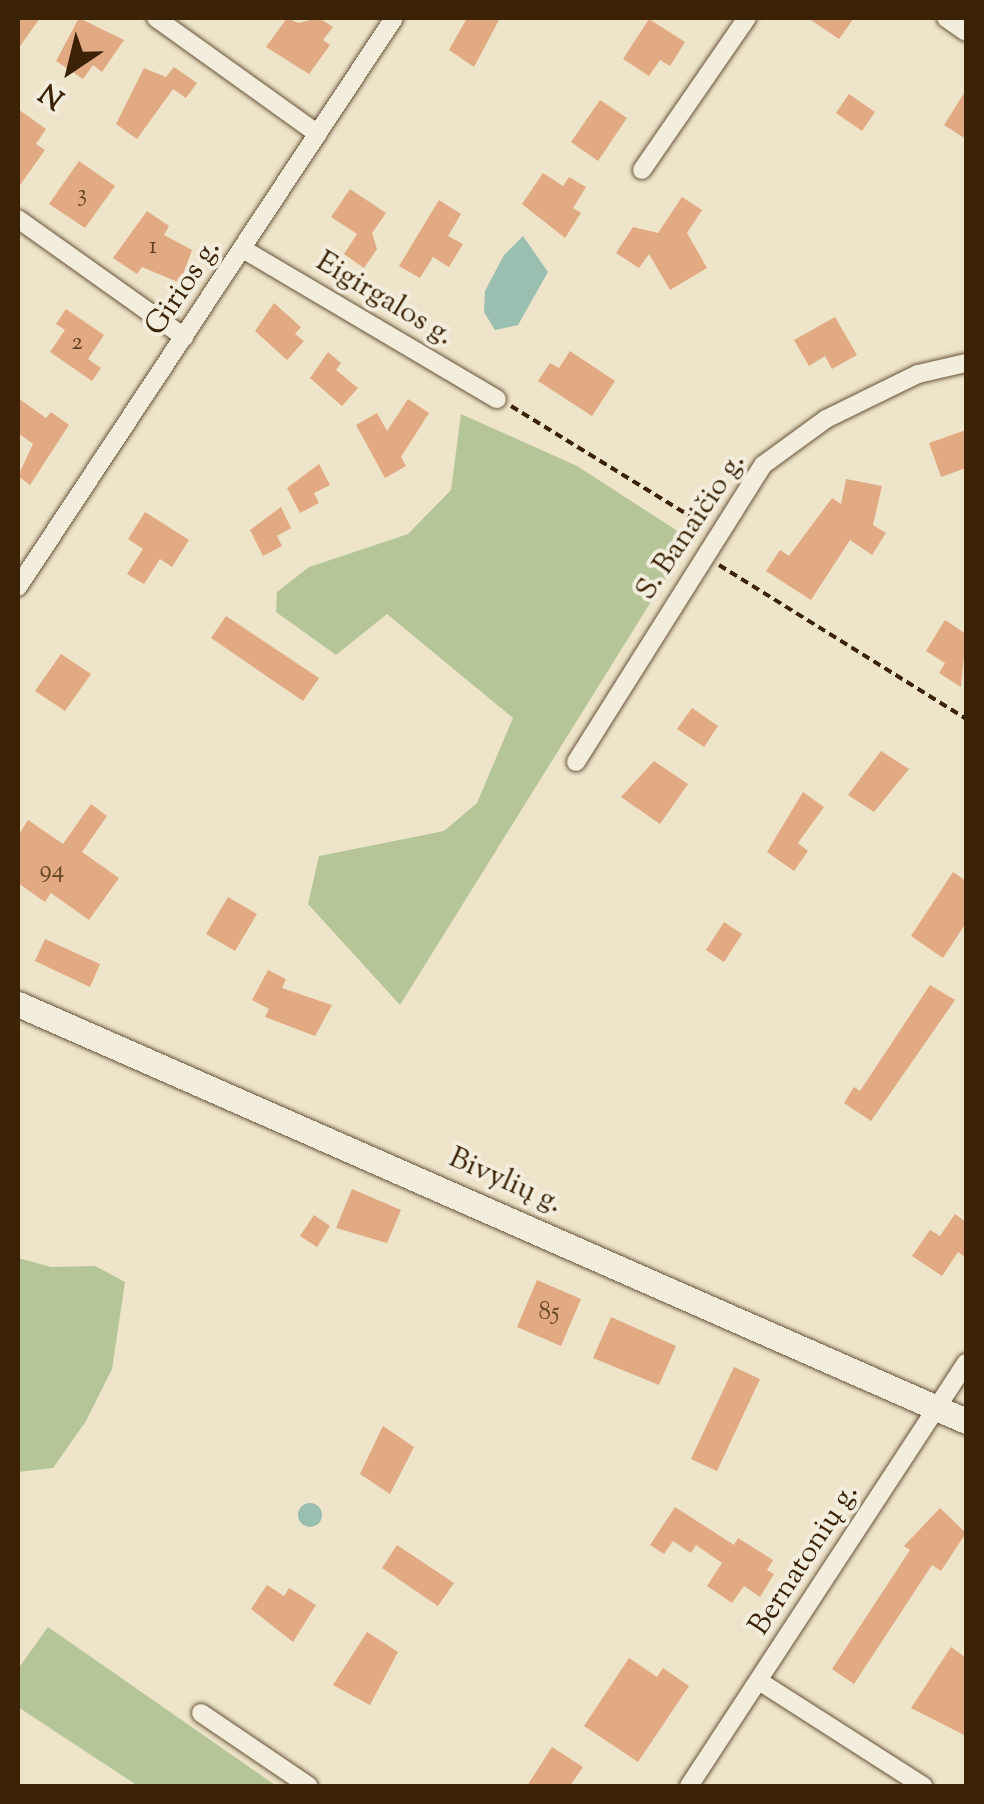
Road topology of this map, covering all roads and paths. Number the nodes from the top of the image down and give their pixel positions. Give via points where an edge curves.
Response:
1 (156, 18) edge
2 (394, 18) edge
3 (746, 18) edge
4 (946, 18) edge
5 (966, 32) edge
6 (318, 134) junction
7 (642, 170) dead end
8 (18, 219) edge
9 (244, 249) junction
10 (184, 337) junction
11 (966, 363) edge
12 (497, 399) joint
13 (716, 532) junction
14 (702, 555) junction
15 (18, 587) edge
16 (966, 718) edge
17 (576, 762) dead end
18 (18, 1004) edge
19 (966, 1363) edge
20 (938, 1408) junction
21 (966, 1420) edge
22 (760, 1680) junction
23 (201, 1713) dead end
24 (309, 1786) edge
25 (689, 1786) edge
26 (923, 1786) edge

1 - 6 street
2 - 6 street, Girios g.
3 - 7 street
4 - 5 street
6 - 9 street, Girios g.
8 - 10 street
9 - 10 street, Girios g.
9 - 12 street, Eigirgalos g.
10 - 15 street, Girios g.
11 - 13 street, S. Banaičio g. via 918,374 826,419 763,465
12 - 13 path
13 - 14 street, S. Banaičio g.
14 - 16 path
14 - 17 street, S. Banaičio g.
18 - 20 street, Bivylių g.
19 - 20 street, Bernatonių g.
20 - 21 street, Bivylių g.
20 - 22 street, Bernatonių g.
22 - 25 street, Bernatonių g.
22 - 26 street
23 - 24 street

